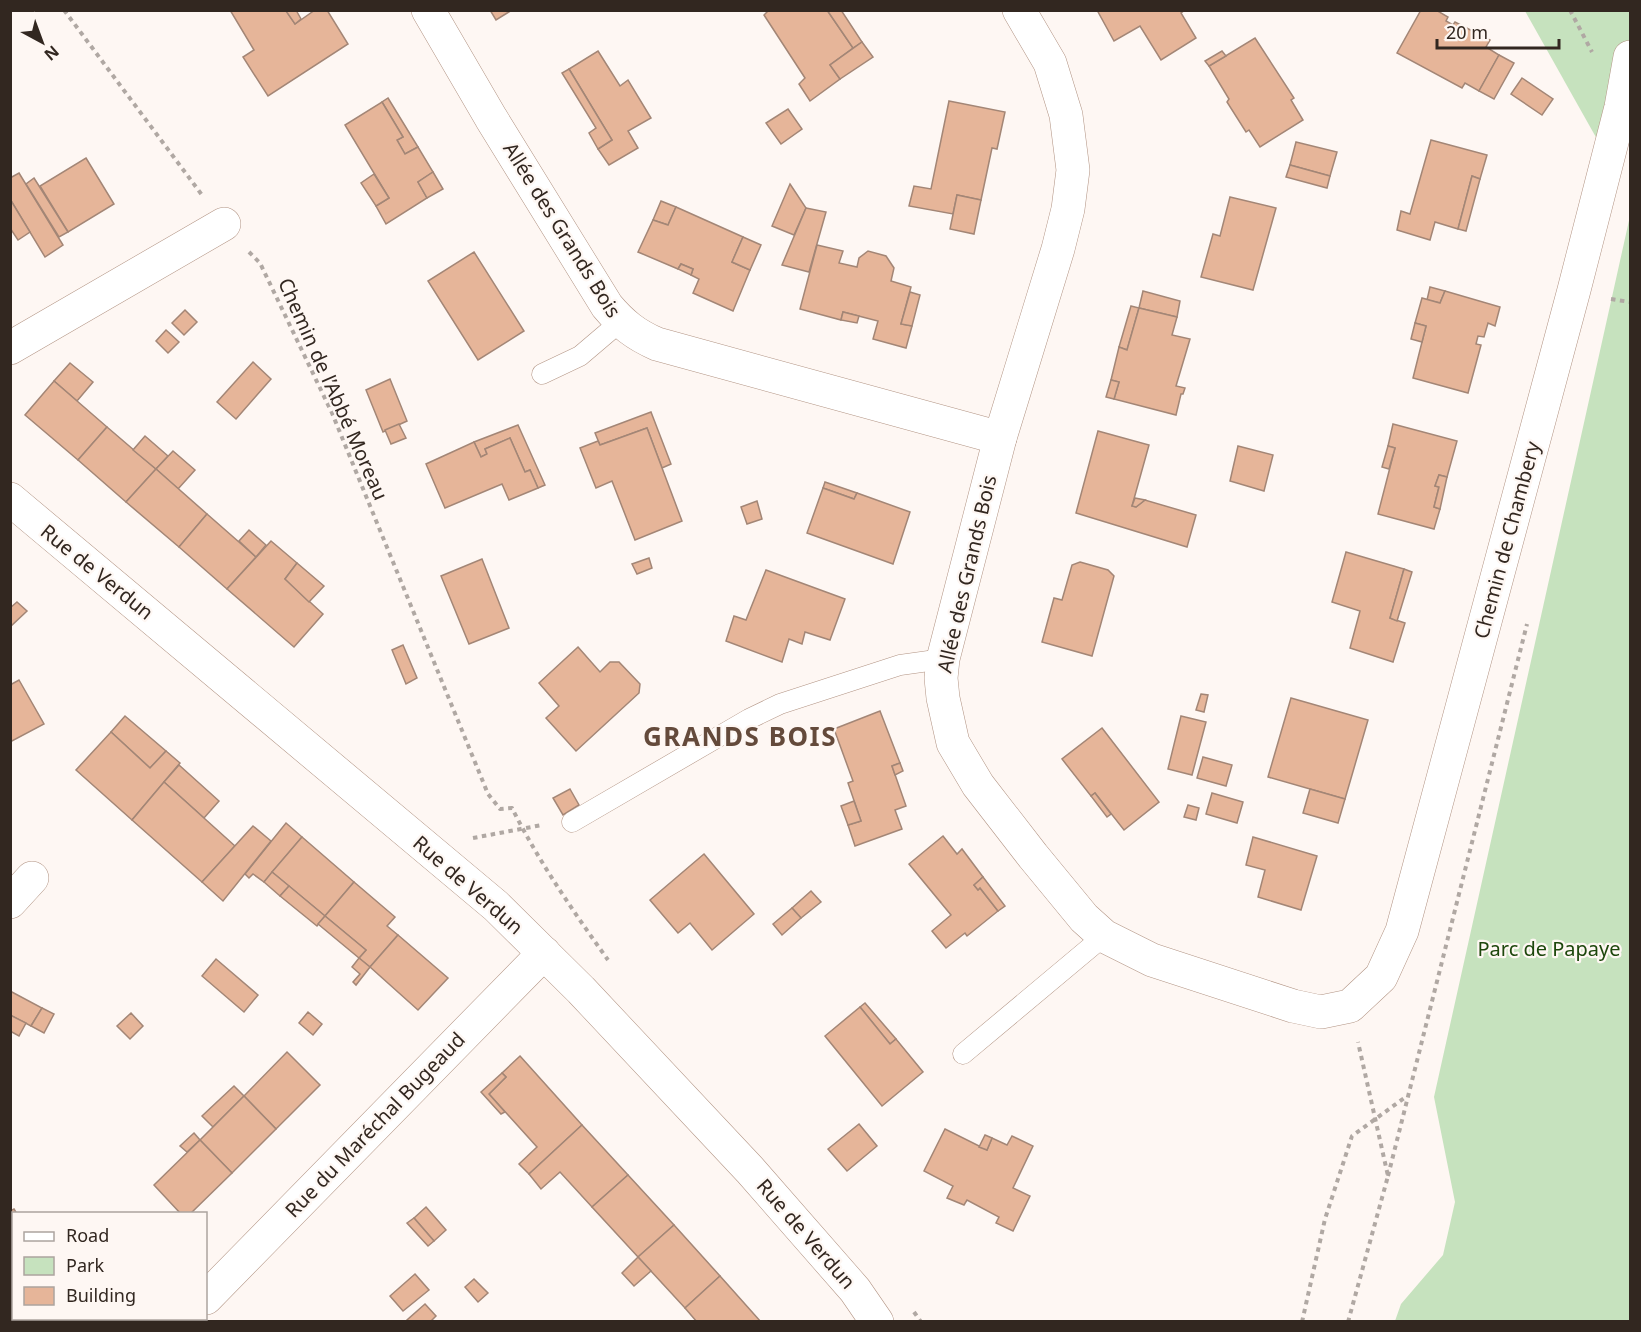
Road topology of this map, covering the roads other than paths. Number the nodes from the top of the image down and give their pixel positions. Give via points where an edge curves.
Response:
1 (428, 10) edge
2 (1019, 10) edge
3 (1630, 57) edge
4 (224, 224) road end
5 (620, 322) junction
6 (10, 348) edge
7 (543, 374) dead end
8 (1000, 438) junction
9 (10, 499) edge
10 (943, 658) junction
11 (572, 822) dead end
12 (33, 878) dead end
13 (10, 902) edge
14 (1104, 936) junction
15 (544, 953) junction
16 (1350, 1006) joint
17 (963, 1054) dead end
18 (207, 1297) edge
19 (877, 1322) edge

1 - 5 street, Allée des Grands Bois
2 - 8 street, Allée des Grands Bois via 1050,63 1066,115 1073,170 1058,249
3 - 16 street, Chemin de Chambery via 1622,106 1402,931 1381,977
4 - 6 street
5 - 7 lane via 580,356
5 - 8 street, Allée des Grands Bois via 657,345
8 - 10 street, Allée des Grands Bois
9 - 15 street, Rue de Verdun via 496,906
10 - 11 lane via 900,665 780,704
10 - 14 street, Allée des Grands Bois via 943,698 953,743 978,785 1033,856 1084,918
12 - 13 street
14 - 16 street, Allée des Grands Bois via 1152,960 1293,1006 1321,1012
14 - 17 lane
15 - 18 street, Rue du Maréchal Bugeaud
15 - 19 street, Rue de Verdun via 750,1170 855,1290

